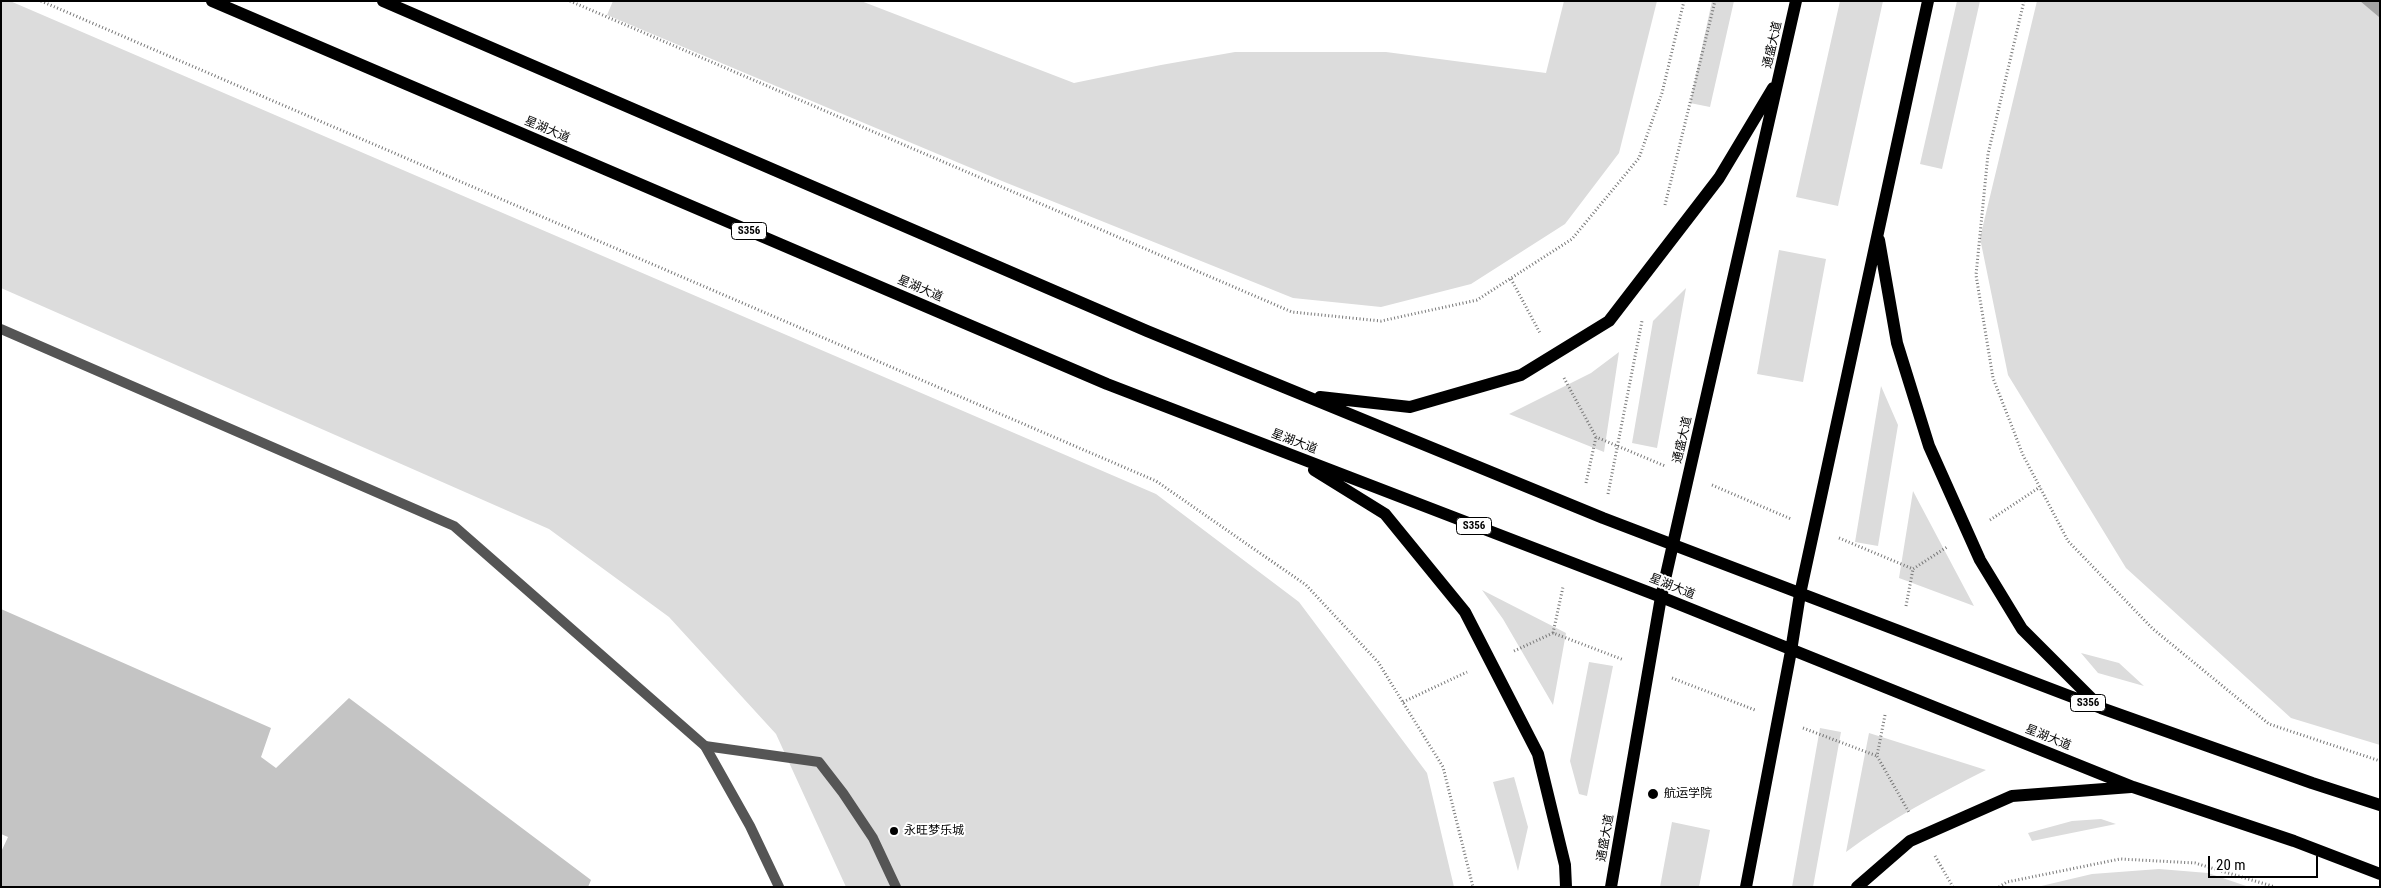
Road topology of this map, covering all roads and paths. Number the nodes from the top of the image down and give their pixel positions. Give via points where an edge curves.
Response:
1 (41, 1) edge
2 (212, 1) edge
3 (382, 1) edge
4 (570, 1) edge
5 (1684, 1) edge
6 (1796, 1) edge
7 (1928, 1) edge
8 (2024, 1) edge
9 (1779, 78) junction
10 (1878, 233) junction
11 (1511, 279) junction
12 (1, 329) edge
13 (1553, 356) junction
14 (1304, 396) junction
15 (1288, 454) junction
16 (1689, 476) junction
17 (2040, 487) junction
18 (1814, 528) junction
19 (1968, 534) junction
20 (1673, 546) junction
21 (1913, 570) junction
22 (1800, 594) junction
23 (1661, 597) junction
24 (1901, 632) junction
25 (1791, 651) junction
26 (1890, 690) junction
27 (2101, 708) junction
28 (705, 746) junction
29 (2380, 761) edge
30 (2133, 787) junction
31 (2380, 805) edge
32 (1923, 835) junction
33 (2380, 874) edge
34 (779, 887) edge
35 (896, 887) edge
36 (1473, 887) edge
37 (1566, 887) edge
38 (1611, 887) edge
39 (1746, 887) edge
40 (1857, 887) edge
41 (1953, 887) edge
42 (2000, 887) edge
43 (2274, 887) edge

1 - 36 path via 1156,481 1306,585 1378,662 1443,767
2 - 15 main road, 星湖大道 / S356 via 1107,384
3 - 14 main road, S356
4 - 11 path via 1292,312 1381,321 1477,300
5 - 11 path via 1662,93 1638,158 1572,239
6 - 9 main road, 通盛大道
7 - 10 main road
8 - 17 path via 1988,154 1976,275 1992,378 2023,455
9 - 13 main road via 1719,178 1609,321
9 - 16 main road, 通盛大道
10 - 18 main road
10 - 19 main road via 1897,343 1930,446
11 - 13 path
12 - 28 street via 454,526
13 - 14 main road via 1521,375 1410,408
13 - 16 path via 1596,437
14 - 20 main road, S356
15 - 23 main road, 星湖大道 / S356
15 - 37 main road via 1385,514 1466,612 1538,754 1565,865
16 - 18 path
16 - 20 main road, 通盛大道
17 - 19 path
17 - 29 path via 2068,541 2152,629 2268,724
18 - 21 path
18 - 22 main road
19 - 21 path
19 - 27 main road via 2022,629
20 - 22 main road, S356
20 - 23 main road, 通盛大道
21 - 24 path
22 - 24 main road, S356
22 - 25 main road
23 - 25 main road, 星湖大道 / S356
23 - 38 main road, 通盛大道
24 - 27 main road, S356
25 - 26 main road, 星湖大道 / S356
25 - 39 main road
26 - 30 main road, 星湖大道 / S356
26 - 32 path via 1877,756
27 - 31 main road, S356
28 - 34 street via 750,826
28 - 35 street via 819,762 873,838
30 - 32 main road via 2012,796
30 - 33 main road, 星湖大道 / S356 via 2294,841
32 - 40 main road via 1910,840
32 - 41 path
42 - 43 path via 2007,882 2120,860 2195,863

